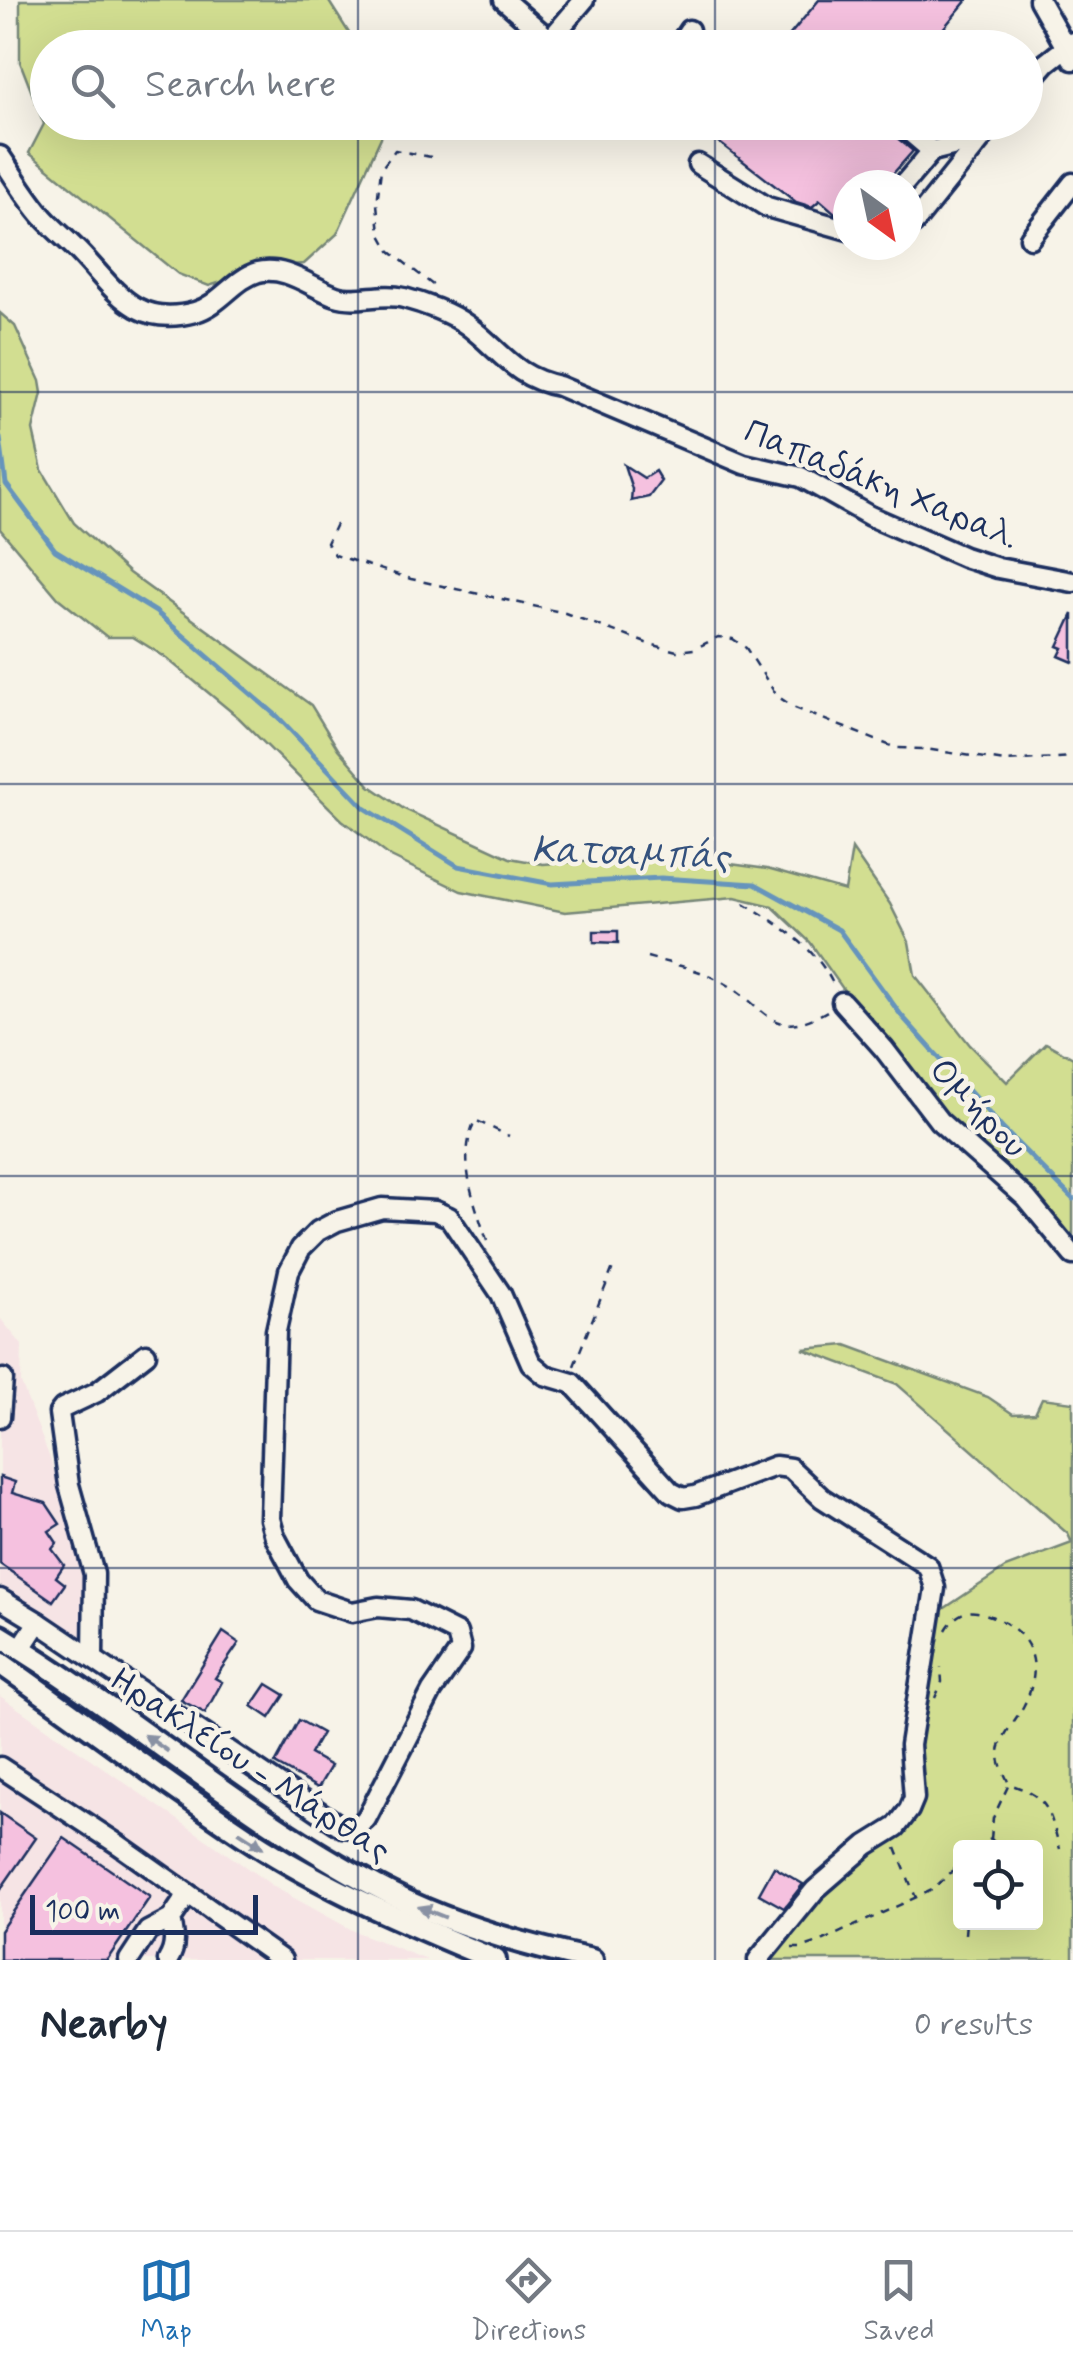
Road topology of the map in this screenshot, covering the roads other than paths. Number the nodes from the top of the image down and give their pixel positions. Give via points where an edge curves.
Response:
1 (504, 0) edge
2 (584, 0) edge
3 (1038, 0) edge
4 (535, 30) edge
5 (562, 30) edge
6 (1070, 50) edge
7 (1043, 72) edge
8 (923, 140) edge
9 (963, 140) edge
10 (975, 140) edge
11 (966, 148) junction
12 (932, 151) junction
13 (0, 156) edge
14 (698, 164) dead end
15 (916, 170) edge
16 (1073, 183) edge
17 (923, 210) edge
18 (833, 226) edge
19 (1030, 238) dead end
20 (1073, 582) edge
21 (842, 1002) road end
22 (1073, 1254) edge
23 (146, 1354) dead end
24 (2, 1379) edge
25 (0, 1417) edge
26 (0, 1583) edge
27 (0, 1599) edge
28 (30, 1617) junction
29 (0, 1636) edge
30 (20, 1648) junction
31 (93, 1658) junction
32 (0, 1663) edge
33 (0, 1768) edge
34 (188, 1894) junction
35 (172, 1919) junction
36 (128, 1960) edge
37 (168, 1960) edge
38 (282, 1960) edge
39 (495, 1960) edge
40 (592, 1960) edge
41 (758, 1960) edge

1 - 4 street
2 - 5 street
3 - 6 street
6 - 7 street
8 - 12 street
9 - 11 street
10 - 11 street
11 - 12 street
11 - 17 street
12 - 15 street
13 - 20 street, Παπαδάκη Χαραλ. via 43,217 112,292 153,314 198,311 260,272 280,272 355,300 392,296 464,323 500,358 540,383 744,464 800,478 964,557
14 - 18 street via 767,207
16 - 19 street
21 - 22 street, Ομήρου via 938,1121 1026,1198
23 - 31 street via 59,1413 69,1485 94,1574
24 - 25 street
26 - 28 street
27 - 28 street
28 - 30 street
28 - 31 street
29 - 30 main road, Ηρακλείου - Μάρθας
40 -> 30 main road, Ηρακλείου - Μάρθας via 486,1932 376,1887 276,1826
31 - 41 street via 342,1828 366,1820 412,1726 461,1649 457,1633 410,1610 378,1606 352,1612 316,1600 282,1555 270,1519 276,1331 288,1271 318,1231 382,1208 450,1217 501,1294 531,1363 568,1382 670,1492 695,1496 776,1466 790,1468 822,1498 928,1566 935,1588 910,1746 909,1810 815,1890
32 -> 39 main road, Ηρακλείου - Μάρθας via 250,1840 380,1910
33 - 34 street
34 - 35 street
34 - 38 street
35 - 36 street via 148,1931
35 - 37 street via 174,1952

